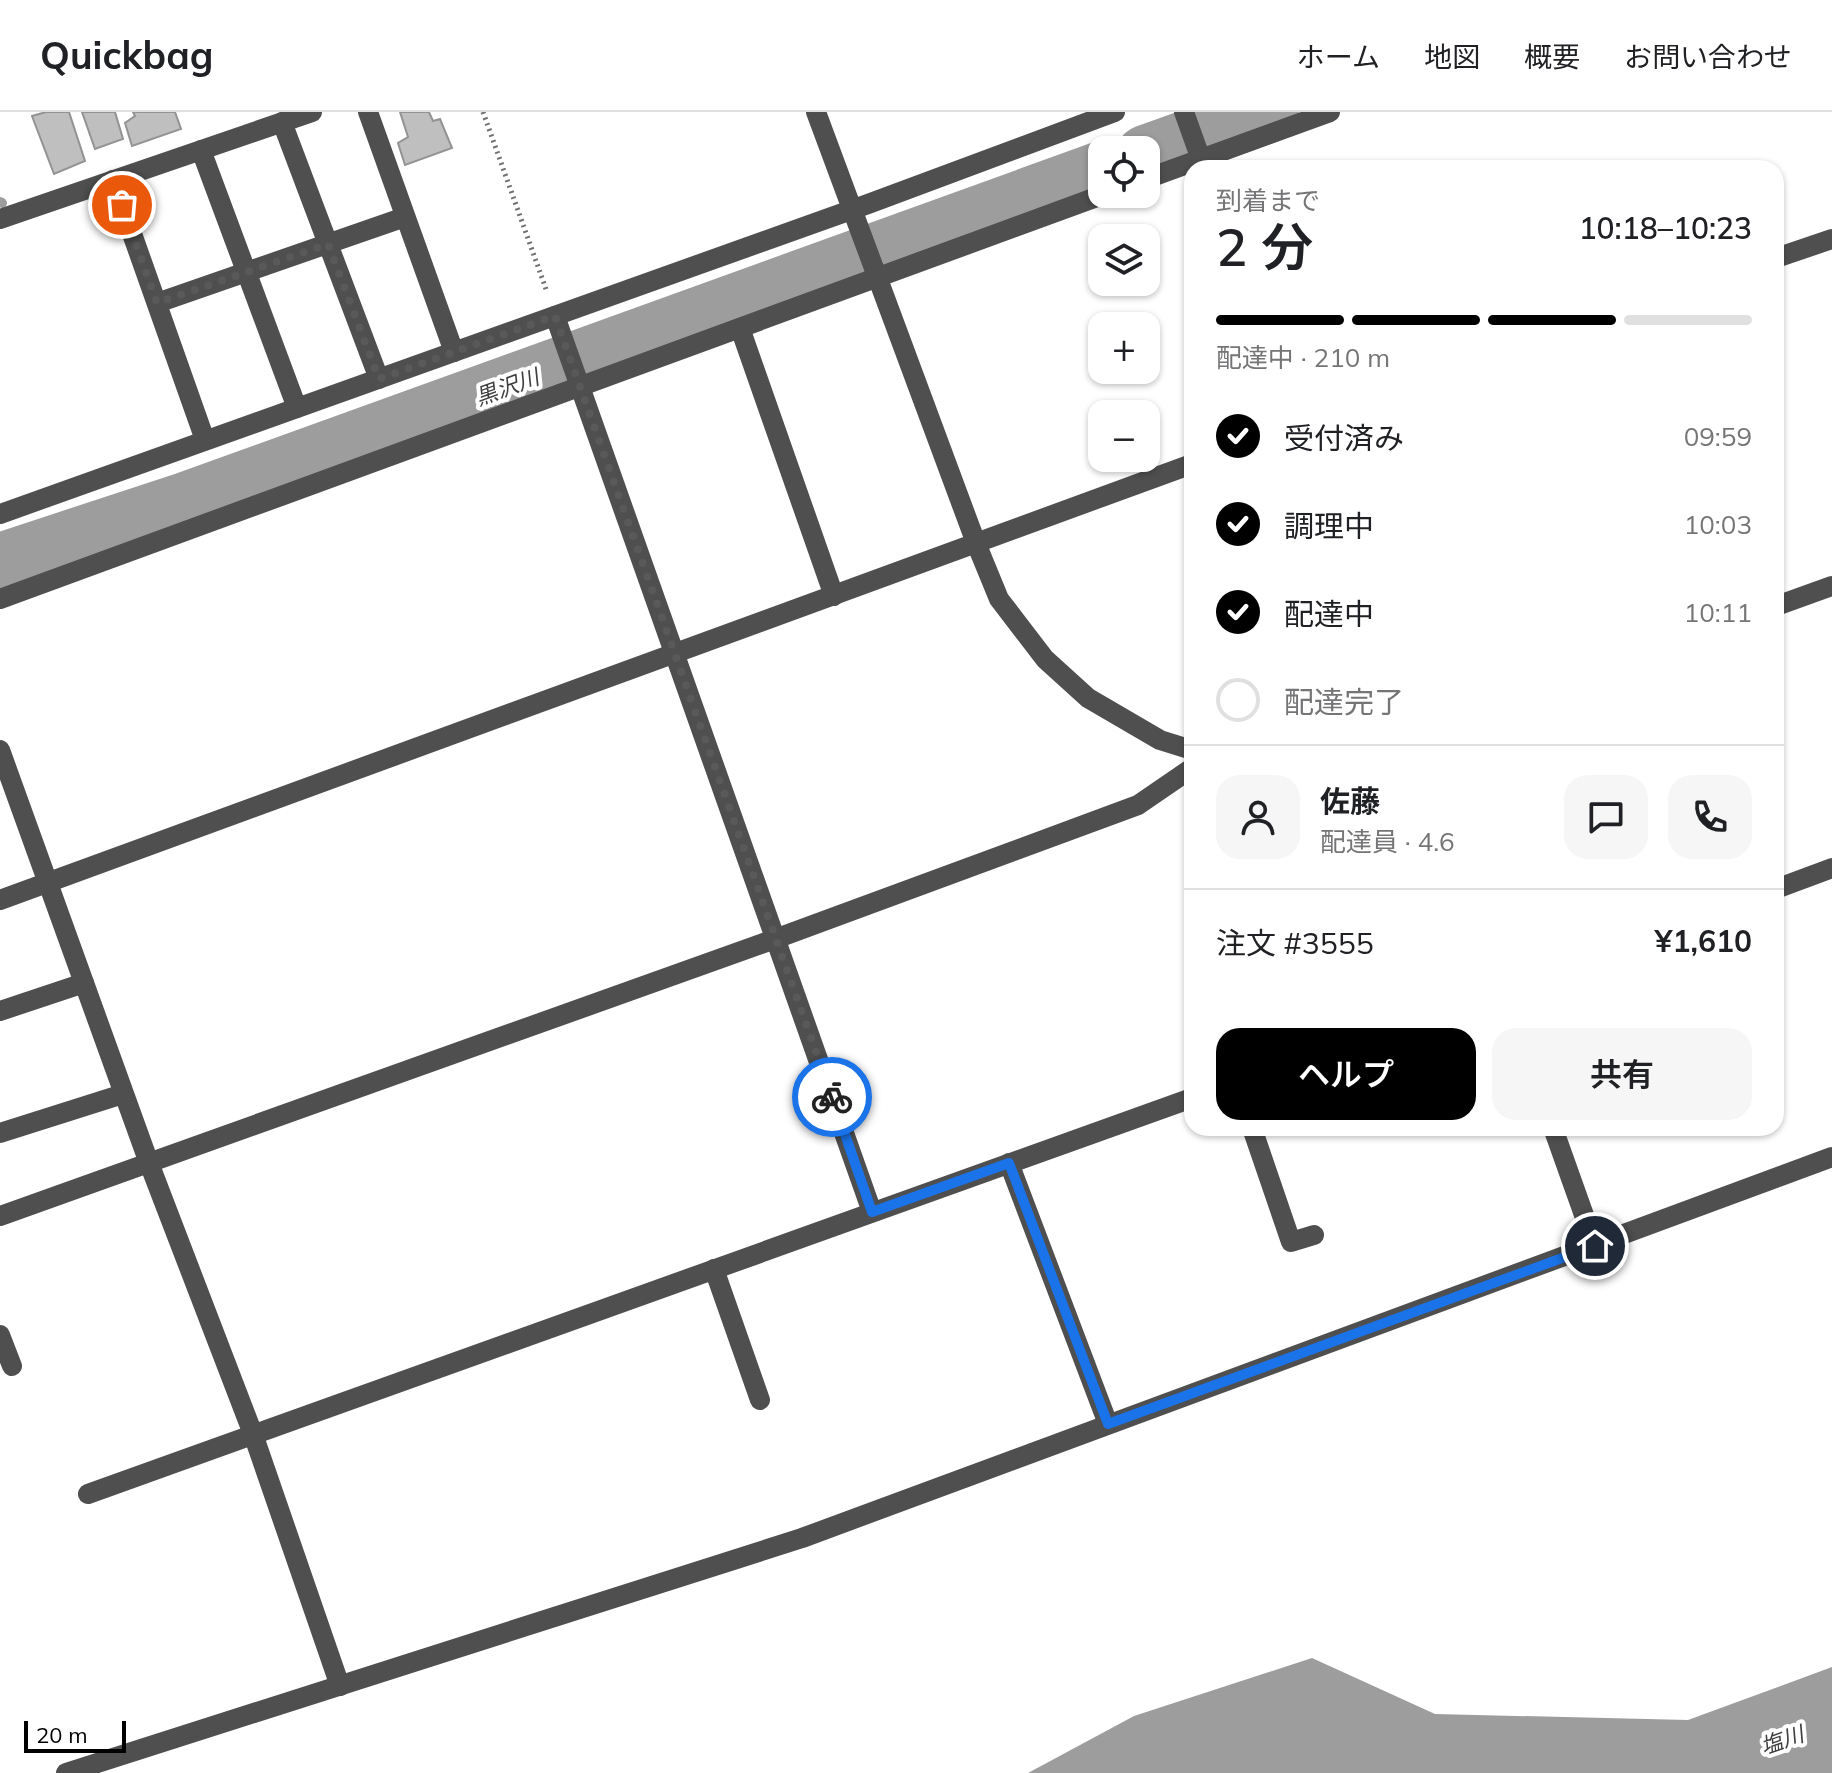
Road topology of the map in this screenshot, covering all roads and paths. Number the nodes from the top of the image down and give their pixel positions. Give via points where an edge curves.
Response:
1 (312, 112) edge
2 (368, 112) edge
3 (483, 112) edge
4 (816, 112) edge
5 (1115, 112) edge
6 (1184, 112) edge
7 (1330, 112) edge
8 (282, 122) junction
9 (201, 150) junction
10 (1201, 160) edge
11 (1212, 160) edge
12 (1184, 169) edge
13 (1160, 175) edge
14 (113, 180) junction
15 (1088, 200) edge
16 (852, 210) junction
17 (405, 217) junction
18 (1, 218) edge
19 (1832, 239) edge
20 (328, 244) junction
21 (1784, 255) edge
22 (247, 272) junction
23 (877, 277) junction
24 (157, 303) junction
25 (555, 316) junction
26 (740, 328) junction
27 (454, 352) junction
28 (379, 379) junction
29 (580, 386) junction
30 (297, 408) junction
31 (205, 440) junction
32 (1184, 467) edge
33 (0, 514) edge
34 (976, 543) junction
35 (1832, 586) edge
36 (834, 596) junction
37 (0, 599) edge
38 (1784, 603) edge
39 (675, 654) junction
40 (1184, 748) edge
41 (0, 750) edge
42 (1184, 773) edge
43 (1832, 868) edge
44 (48, 883) junction
45 (1784, 886) edge
46 (0, 900) edge
47 (775, 939) junction
48 (84, 983) junction
49 (0, 1011) edge
50 (123, 1094) junction
51 (1184, 1101) edge
52 (0, 1133) edge
53 (1255, 1136) edge
54 (1556, 1136) edge
55 (1832, 1157) edge
56 (149, 1163) junction
57 (1009, 1163) junction
58 (872, 1212) junction
59 (0, 1216) edge
60 (1314, 1235) dead end
61 (1595, 1246) junction
62 (714, 1269) junction
63 (0, 1335) edge
64 (12, 1366) dead end
65 (760, 1400) dead end
66 (1108, 1424) junction
67 (253, 1434) junction
68 (88, 1494) dead end
69 (340, 1686) junction
70 (66, 1773) edge

1 - 8 street
2 - 17 street
3 - 25 path
4 - 16 street
5 - 16 street
6 - 10 street
7 - 11 street
8 - 9 street
8 - 20 street
9 - 14 street
9 - 22 street
12 - 13 street
14 - 18 street
14 - 24 street
15 - 23 street
16 - 23 street
16 - 25 street
17 - 20 street
17 - 27 street
19 - 21 street
20 - 22 street
20 - 28 street
22 - 24 street
22 - 30 street
23 - 26 street
23 - 34 street
24 - 31 street
25 - 27 street
25 - 29 street
26 - 29 street
26 - 36 street
27 - 28 street
28 - 30 street
29 - 37 street
29 - 39 street
30 - 31 street
31 - 33 street
32 - 34 street
34 - 36 street
34 - 40 street via 999,599 1045,659 1088,698 1160,740
35 - 38 street
36 - 39 street
39 - 44 street
39 - 47 street
41 - 44 street
42 - 47 street via 1138,805
43 - 45 street
44 - 46 street
44 - 48 street
47 - 56 street
47 - 58 street
48 - 49 street
48 - 50 street
50 - 52 street
50 - 56 street
51 - 57 street
53 - 60 street via 1291,1242
54 - 61 street
55 - 61 street
56 - 59 street
56 - 67 street
57 - 58 street
57 - 66 street
58 - 62 street
61 - 66 street
62 - 65 street
62 - 67 street
63 - 64 street
66 - 69 street via 802,1538
67 - 68 street
67 - 69 street
69 - 70 street

